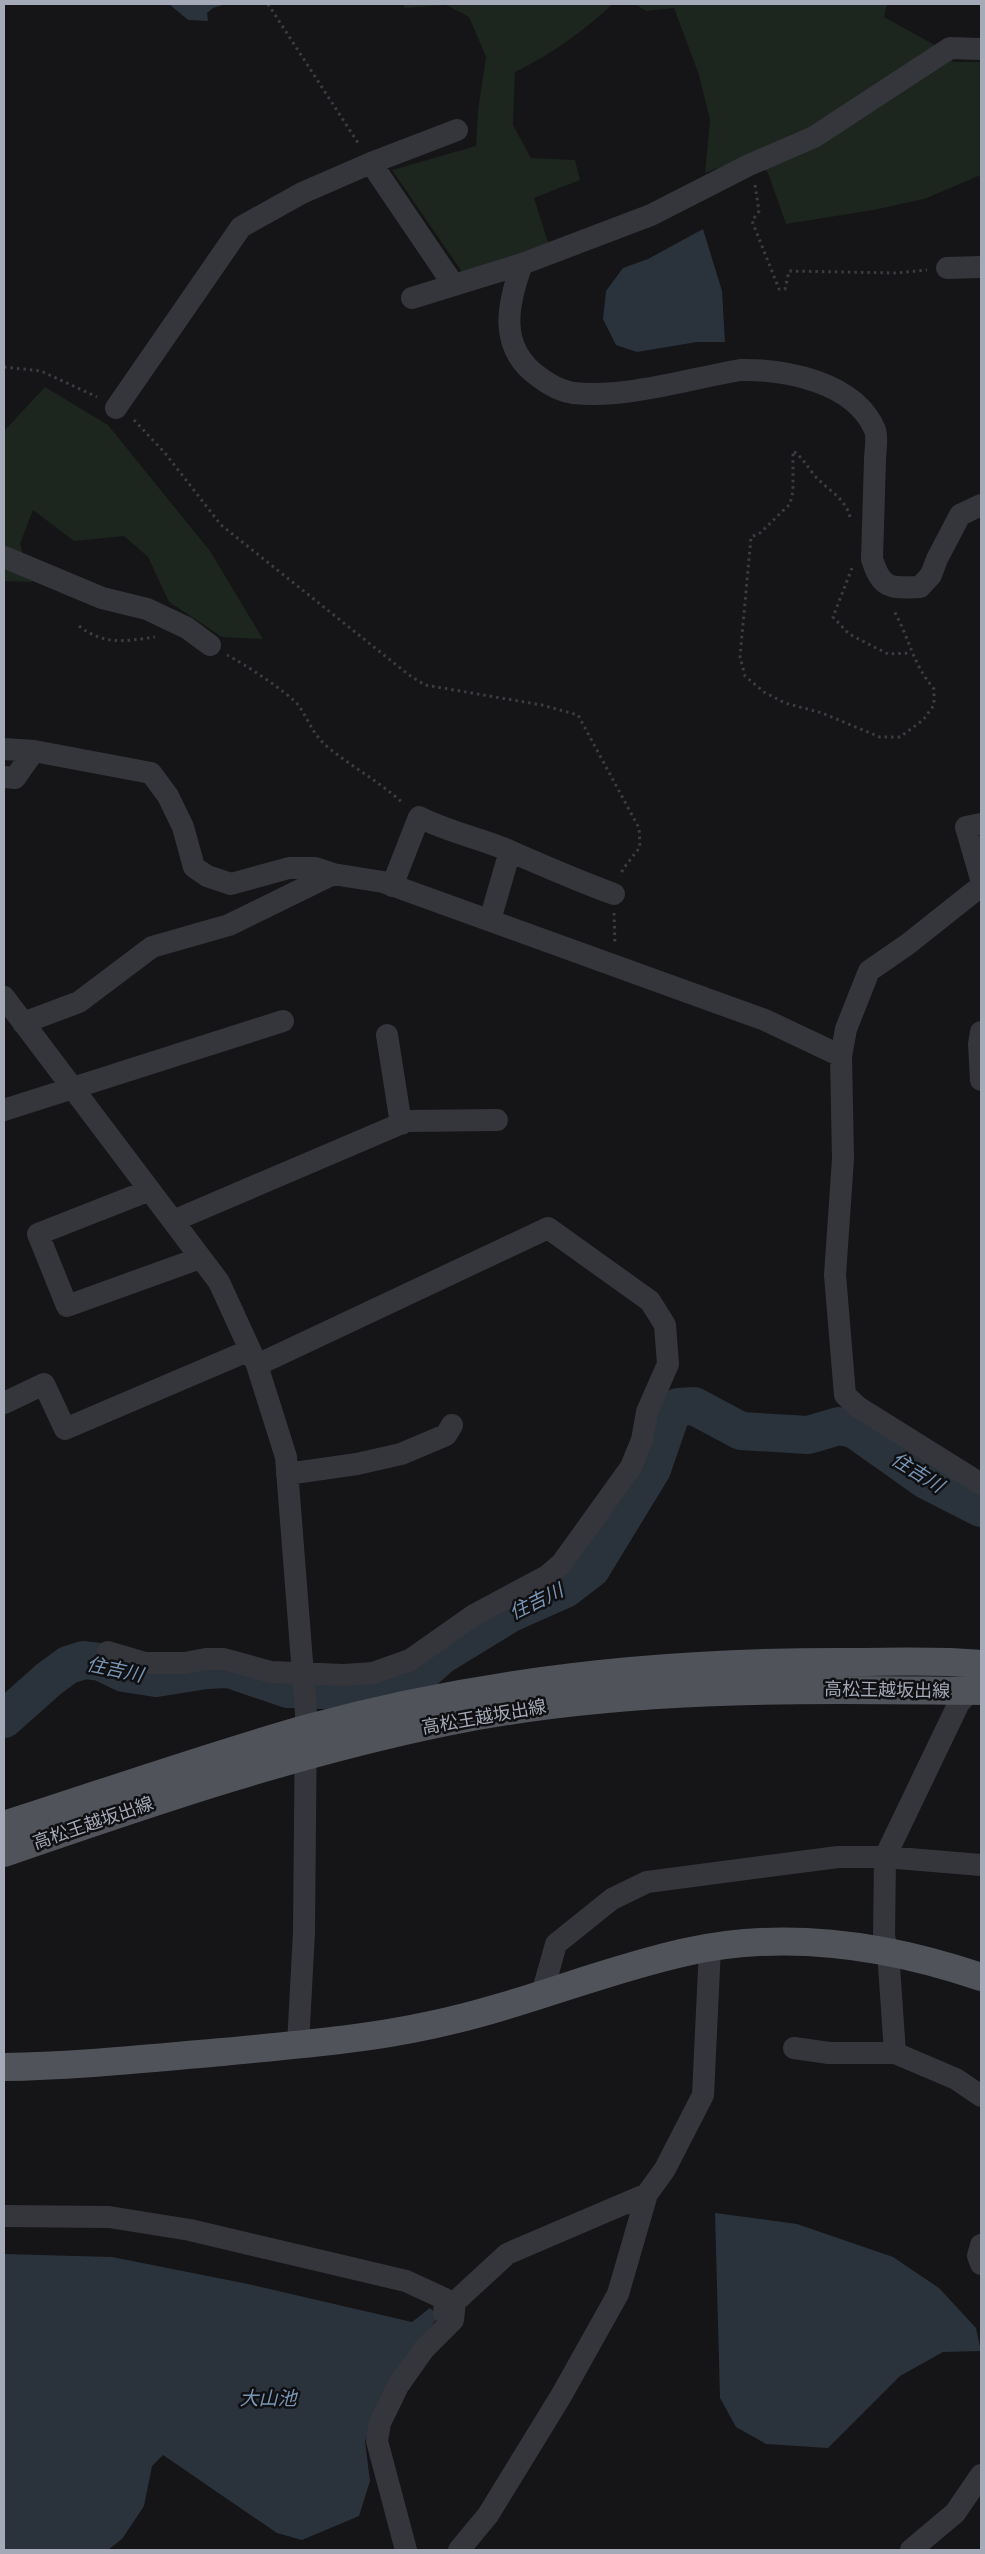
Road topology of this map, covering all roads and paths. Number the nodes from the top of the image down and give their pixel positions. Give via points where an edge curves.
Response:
1 (268, 4) edge
2 (981, 49) edge
3 (457, 130) dead end
4 (371, 163) junction
5 (749, 165) junction
6 (522, 264) junction
7 (981, 267) edge
8 (947, 268) joint
9 (452, 284) junction
10 (412, 298) dead end
11 (4, 367) edge
12 (116, 408) junction
13 (981, 505) edge
14 (852, 524) dead end
15 (4, 557) edge
16 (854, 564) dead end
17 (885, 585) junction
18 (79, 626) dead end
19 (162, 636) dead end
20 (210, 645) joint
21 (911, 653) junction
22 (4, 749) edge
23 (34, 751) junction
24 (4, 777) edge
25 (419, 817) junction
26 (981, 824) edge
27 (510, 851) junction
28 (333, 874) junction
29 (981, 880) edge
30 (392, 886) junction
31 (981, 886) edge
32 (614, 894) junction
33 (490, 920) junction
34 (615, 965) junction
35 (4, 997) edge
36 (283, 1021) dead end
37 (23, 1022) junction
38 (981, 1032) edge
39 (387, 1035) dead end
40 (841, 1056) junction
41 (981, 1080) edge
42 (73, 1089) junction
43 (4, 1110) edge
44 (496, 1120) dead end
45 (401, 1124) junction
46 (150, 1190) junction
47 (172, 1221) junction
48 (200, 1258) junction
49 (254, 1357) junction
50 (4, 1403) edge
51 (452, 1425) dead end
52 (287, 1474) junction
53 (980, 1486) edge
54 (108, 1652) dead end
55 (978, 1678) edge
56 (303, 1686) junction
57 (305, 1729) junction
58 (304, 1757) junction
59 (4, 1825) edge
60 (4, 1853) edge
61 (885, 1856) junction
62 (981, 1865) edge
63 (710, 1948) junction
64 (888, 1952) junction
65 (981, 1977) edge
66 (542, 1994) junction
67 (298, 2045) junction
68 (794, 2048) dead end
69 (895, 2053) junction
70 (4, 2066) edge
71 (981, 2096) edge
72 (647, 2194) junction
73 (4, 2216) edge
74 (981, 2245) edge
75 (981, 2264) edge
76 (453, 2320) junction
77 (981, 2475) edge
78 (406, 2550) edge
79 (459, 2550) edge
80 (911, 2550) edge

1 - 4 path
2 - 5 street via 950,48 814,137
3 - 4 street
4 - 9 street
4 - 12 street via 302,193 241,227
5 - 6 street via 652,215
5 - 8 path via 759,211 752,220 778,289 784,289 789,272 896,273
6 - 9 street
6 - 17 street via 514,288 509,323 512,347 529,370 548,384 572,393 623,392 740,370 758,370 811,380 842,393 863,410 876,431 872,559 877,576
7 - 8 street
9 - 10 street
11 - 12 path via 41,371
12 - 32 path via 127,413 165,453 221,525 409,675 425,685 542,705 578,716 638,828 640,847 623,869
13 - 17 street via 960,515 931,575 920,587
14 - 21 path via 848,508 793,451 790,504 760,533 751,537 740,657 746,676 764,692 784,703 822,713 880,737 900,737 923,720 934,705 934,689 920,672
15 - 20 street via 102,598 147,609 187,628
16 - 21 path via 833,617 849,634 888,654
17 - 21 path
18 - 19 path via 93,637 116,642
20 - 25 path via 244,664 298,705 312,731 330,749 383,785
22 - 23 street
23 - 24 street via 15,778
23 - 28 street via 151,773 168,796 183,827 194,867 207,876 231,884 289,868 315,868
25 - 27 street
25 - 30 street
26 - 29 street via 966,827
27 - 32 street
27 - 33 street
28 - 30 street
28 - 37 street via 229,925 152,947 79,1002
30 - 33 street
31 - 40 street via 869,971 846,1029
32 - 34 path
33 - 34 street
34 - 40 street via 765,1020
35 - 37 street
36 - 42 street
37 - 42 street
38 - 41 street
39 - 45 street
40 - 53 street via 843,1159 835,1274 845,1395 858,1407
42 - 43 street
42 - 46 street
44 - 45 street via 407,1121
45 - 47 street
46 - 47 street
46 - 48 street via 38,1234 67,1306
47 - 48 street
48 - 49 street via 218,1282
49 - 50 street via 65,1430 44,1384
49 - 52 street via 286,1457
49 - 56 street via 548,1228 650,1300 665,1325 668,1364 646,1412 642,1440 631,1467 562,1563 547,1576 474,1615 410,1660 373,1673 344,1675
51 - 52 street via 446,1435 401,1454
52 - 56 street
54 - 56 street via 145,1663 224,1659 271,1672
55 - 57 main road, 高松王越坂出線 via 757,1661 647,1669 547,1680 444,1697
55 - 58 main road, 高松王越坂出線 via 647,1695 549,1706 448,1721
55 - 61 street via 959,1703
56 - 57 street
57 - 58 street
57 - 59 main road, 高松王越坂出線
58 - 60 main road, 高松王越坂出線 via 138,1807
58 - 67 street via 304,1932
61 - 62 street
61 - 64 street via 884,1937
61 - 66 street via 838,1857 647,1882 612,1899 556,1944
63 - 64 main road via 783,1942 862,1946
63 - 66 main road via 633,1966
63 - 72 street via 704,2095 665,2169
64 - 65 main road
64 - 69 street
66 - 67 main road via 434,2025
67 - 70 main road via 69,2066
68 - 69 street via 828,2053
69 - 71 street via 956,2079
72 - 76 street via 507,2254 455,2302
72 - 79 street via 618,2294 561,2396 488,2515
73 - 76 street via 109,2217 190,2230 406,2281 445,2300 444,2313
74 - 75 street via 978,2256
76 - 78 street via 398,2386 380,2423 377,2440
77 - 80 street via 955,2513

